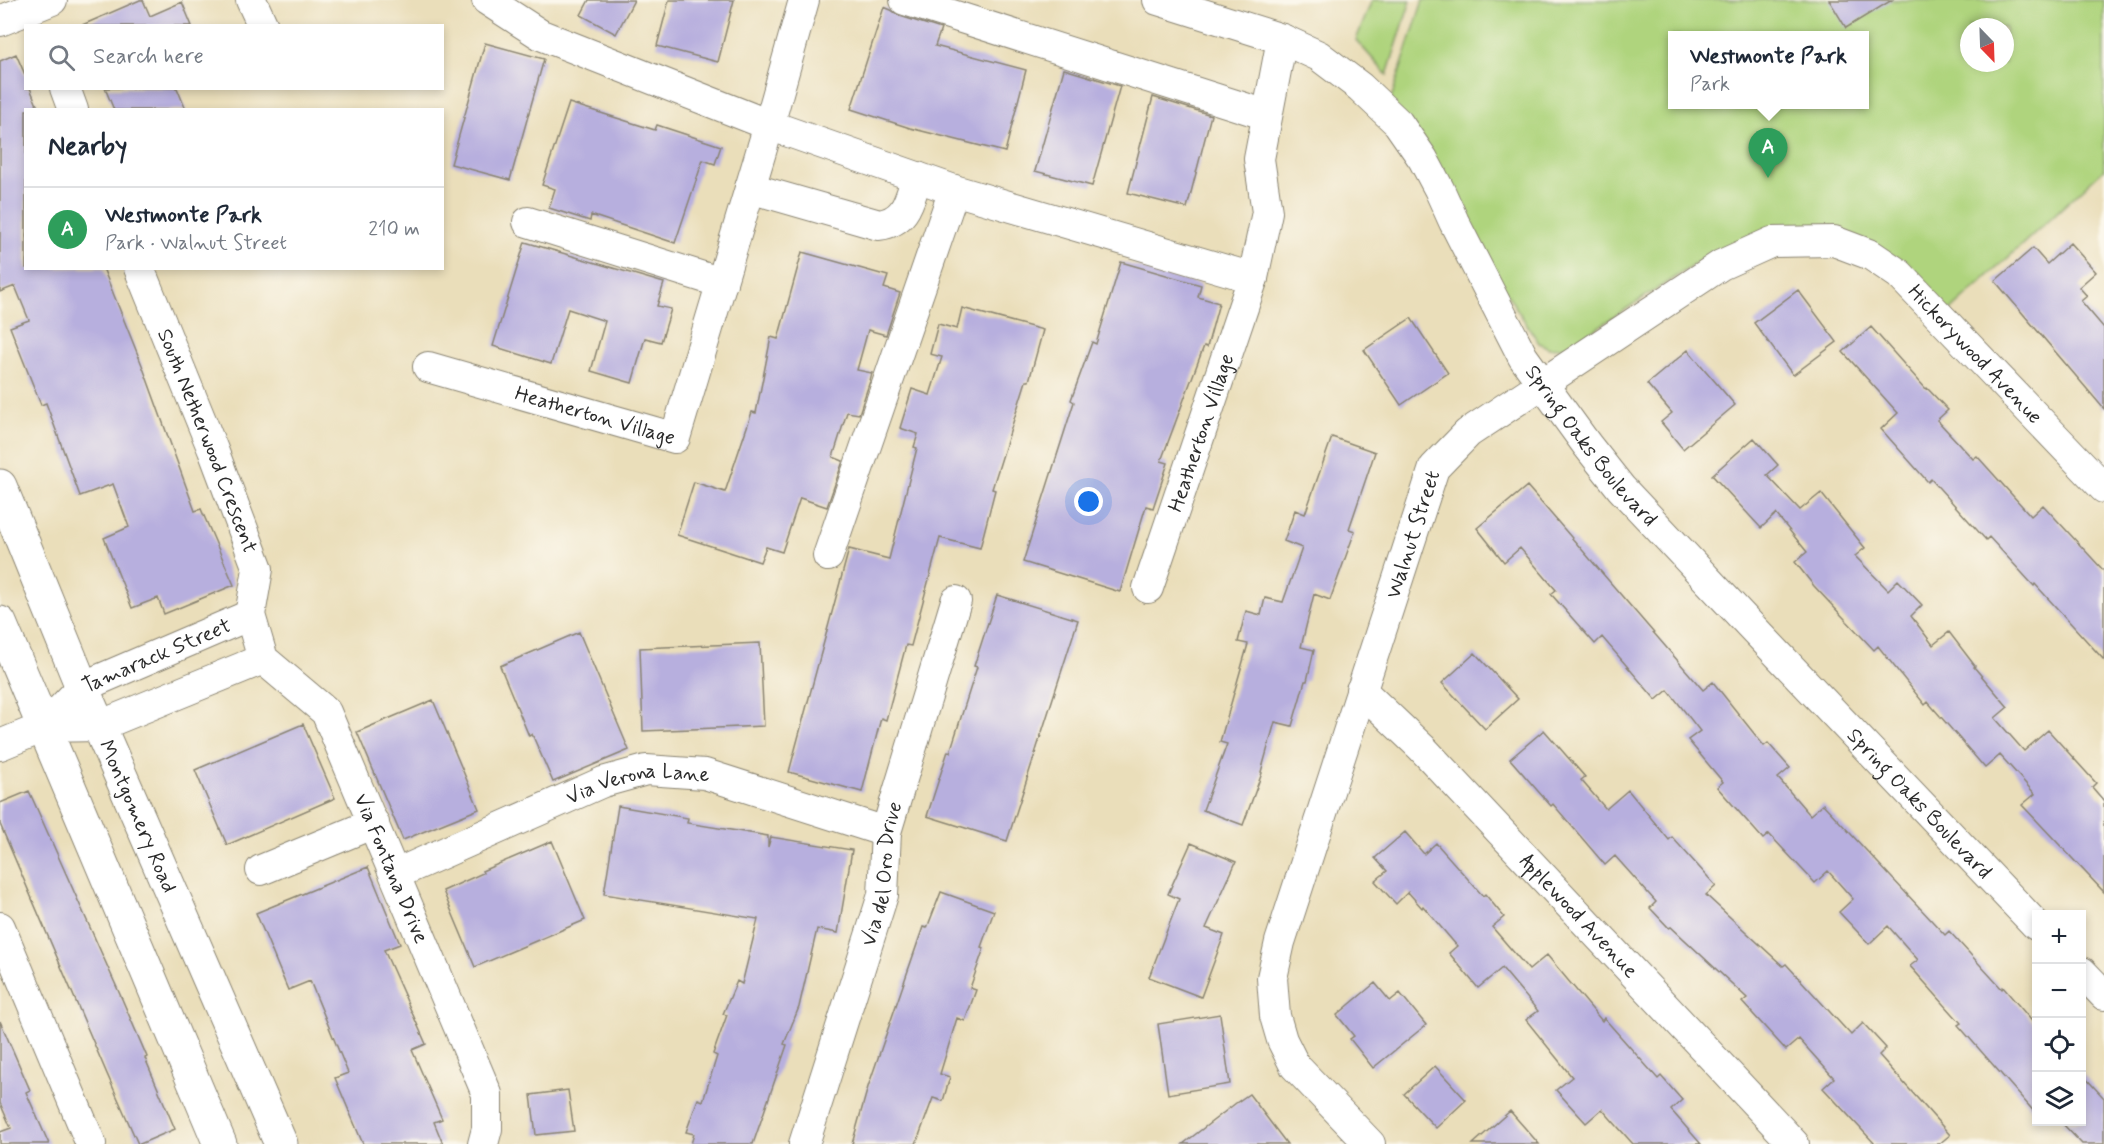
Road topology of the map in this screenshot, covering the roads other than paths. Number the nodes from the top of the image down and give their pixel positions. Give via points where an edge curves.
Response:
1 (251, 0) edge
2 (487, 0) edge
3 (804, 0) edge
4 (905, 0) edge
5 (1158, 0) edge
6 (41, 11) edge
7 (0, 21) edge
8 (262, 24) edge
9 (1281, 39) junction
10 (66, 90) edge
11 (72, 108) edge
12 (1267, 115) junction
13 (770, 125) junction
14 (917, 177) junction
15 (750, 188) junction
16 (954, 190) junction
17 (528, 222) dead end
18 (1834, 241) joint
19 (140, 270) edge
20 (1253, 278) junction
21 (722, 283) junction
22 (428, 367) dead end
23 (1542, 383) junction
24 (0, 486) edge
25 (2104, 488) edge
26 (828, 556) dead end
27 (1148, 588) dead end
28 (956, 601) dead end
29 (250, 615) junction
30 (0, 623) edge
31 (263, 659) junction
32 (82, 687) junction
33 (1361, 690) junction
34 (99, 726) junction
35 (44, 728) junction
36 (0, 745) edge
37 (374, 824) junction
38 (886, 832) junction
39 (261, 870) dead end
40 (396, 874) junction
41 (2032, 920) edge
42 (0, 927) edge
43 (2086, 976) edge
44 (2104, 995) edge
45 (91, 1144) edge
46 (220, 1144) edge
47 (281, 1144) edge
48 (483, 1144) edge
49 (804, 1144) edge
50 (1370, 1144) edge
51 (1794, 1144) edge

1 - 8 street
2 - 13 street via 541,35
3 - 13 street, Heatherton Village
4 - 12 street
5 - 9 street, Spring Oaks Boulevard
6 - 7 street
9 - 12 street, Heatherton Village
9 - 23 street, Spring Oaks Boulevard via 1319,56 1398,123 1423,159 1523,357
10 - 11 street
12 - 20 street, Heatherton Village via 1259,159 1267,212
13 - 14 street
13 - 15 street, Heatherton Village
14 - 15 street via 906,209 894,221 879,225
14 - 16 street
15 - 21 street, Heatherton Village
16 - 20 street
16 - 26 street
17 - 21 street
18 - 23 street, Walnut Street via 1772,242 1721,265
18 - 25 street, Hickorywood Avenue via 1871,255 1899,274
19 - 29 street, South Netherwood Crescent via 258,569
20 - 27 street, Heatherton Village
21 - 22 street, Heatherton Village via 675,438
23 - 33 street, Walnut Street via 1468,433 1434,468
23 - 41 street, Spring Oaks Boulevard via 1621,488
24 - 32 main road, Montgomery Road
28 - 38 street, Via del Oro Drive
29 - 31 street
29 - 32 street, Tamarack Street
30 - 35 main road
31 - 34 street, Tamarack Street
31 - 37 street, Via Fontana Drive via 326,711
32 - 34 main road, Montgomery Road
32 - 35 street, Tamarack Street
33 - 50 street, Walnut Street via 1272,978 1275,1016 1295,1066
33 - 51 street, Applewood Avenue via 1422,748
34 - 35 street, Tamarack Street
34 - 47 main road, Montgomery Road
35 - 36 street, Tamarack Street
35 - 46 main road
37 - 39 street
37 - 40 street, Via Fontana Drive
38 - 40 street, Via Verona Lane via 705,774 646,770 603,782
38 - 49 street, Via del Oro Drive via 883,895
40 - 48 street, Via Fontana Drive via 487,1094
42 - 45 street
43 - 44 street

